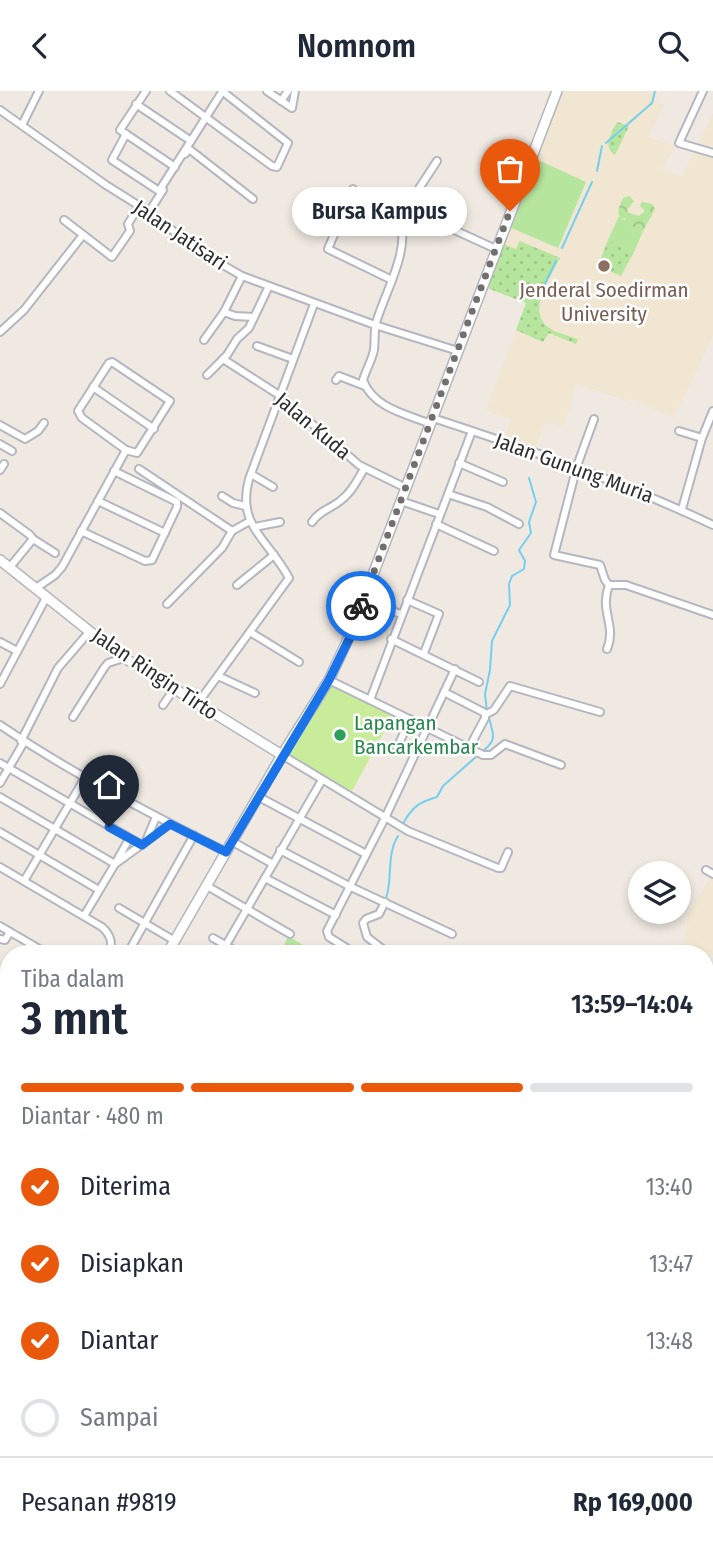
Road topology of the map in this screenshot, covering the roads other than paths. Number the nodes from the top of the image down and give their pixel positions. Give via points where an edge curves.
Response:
1 (40, 91) edge
2 (146, 91) edge
3 (170, 91) edge
4 (222, 91) edge
5 (267, 91) edge
6 (288, 91) edge
7 (295, 91) edge
8 (557, 91) edge
9 (703, 91) edge
10 (281, 101) junction
11 (136, 104) junction
12 (0, 110) edge
13 (206, 118) junction
14 (22, 125) junction
15 (126, 134) junction
16 (191, 141) junction
17 (713, 153) edge
18 (437, 161) dead end
19 (174, 167) junction
20 (353, 189) dead end
21 (253, 199) dead end
22 (139, 206) junction
23 (149, 212) junction
24 (342, 215) junction
25 (399, 219) junction
26 (64, 220) dead end
27 (439, 223) dead end
28 (83, 235) junction
29 (496, 249) junction
30 (242, 276) junction
31 (392, 280) junction
32 (269, 286) junction
33 (314, 304) junction
34 (224, 312) junction
35 (254, 317) junction
36 (375, 325) junction
37 (0, 332) edge
38 (204, 340) dead end
39 (257, 346) dead end
40 (458, 351) junction
41 (223, 359) junction
42 (293, 359) junction
43 (207, 375) dead end
44 (336, 380) dead end
45 (365, 386) junction
46 (93, 387) junction
47 (279, 395) junction
48 (713, 411) edge
49 (594, 419) dead end
50 (432, 421) junction
51 (44, 423) dead end
52 (0, 425) edge
53 (154, 429) junction
54 (472, 431) junction
55 (679, 431) dead end
56 (702, 438) junction
57 (0, 444) edge
58 (126, 450) junction
59 (12, 451) dead end
60 (459, 463) junction
61 (577, 467) junction
62 (364, 468) junction
63 (139, 469) dead end
64 (114, 471) junction
65 (251, 474) junction
66 (503, 482) dead end
67 (273, 487) dead end
68 (406, 488) junction
69 (448, 494) junction
70 (222, 496) dead end
71 (97, 501) junction
72 (401, 501) junction
73 (245, 506) junction
74 (682, 509) junction
75 (0, 513) edge
76 (439, 514) junction
77 (279, 522) dead end
78 (312, 522) dead end
79 (252, 524) junction
80 (436, 524) junction
81 (519, 524) dead end
82 (713, 525) edge
83 (82, 531) junction
84 (232, 531) junction
85 (165, 533) junction
86 (33, 539) junction
87 (494, 551) dead end
88 (55, 553) dead end
89 (274, 555) junction
90 (0, 559) edge
91 (10, 567) junction
92 (237, 585) dead end
93 (609, 585) junction
94 (36, 588) junction
95 (47, 596) junction
96 (407, 600) junction
97 (363, 601) junction
98 (167, 604) dead end
99 (401, 614) junction
100 (713, 615) edge
101 (90, 631) junction
102 (250, 632) junction
103 (391, 639) junction
104 (0, 642) edge
105 (607, 649) dead end
106 (16, 651) junction
107 (424, 653) junction
108 (124, 658) junction
109 (299, 662) dead end
110 (455, 670) junction
111 (218, 676) junction
112 (329, 680) junction
113 (479, 682) dead end
114 (0, 684) edge
115 (174, 689) junction
116 (444, 692) junction
117 (255, 693) dead end
118 (370, 700) junction
119 (198, 703) junction
120 (163, 705) dead end
121 (600, 712) dead end
122 (487, 714) junction
123 (73, 717) dead end
124 (410, 719) junction
125 (426, 726) junction
126 (1, 729) edge
127 (23, 741) junction
128 (397, 748) dead end
129 (469, 748) junction
130 (282, 755) junction
131 (0, 763) edge
132 (561, 765) dead end
133 (8, 768) junction
134 (86, 776) junction
135 (322, 780) junction
136 (0, 783) edge
137 (0, 797) edge
138 (259, 797) junction
139 (69, 804) junction
140 (156, 817) junction
141 (299, 818) junction
142 (385, 818) junction
143 (170, 824) junction
144 (55, 829) junction
145 (0, 832) edge
146 (194, 835) junction
147 (129, 839) junction
148 (233, 842) junction
149 (144, 844) junction
150 (280, 850) junction
151 (226, 852) junction
152 (508, 852) dead end
153 (366, 854) junction
154 (40, 855) junction
155 (273, 864) junction
156 (115, 865) junction
157 (0, 867) edge
158 (706, 870) dead end
159 (713, 874) edge
160 (265, 878) junction
161 (24, 881) junction
162 (207, 886) junction
163 (351, 887) junction
164 (99, 890) junction
165 (385, 902) junction
166 (119, 908) dead end
167 (247, 908) junction
168 (336, 915) junction
169 (84, 916) junction
170 (144, 923) junction
171 (0, 926) edge
172 (10, 932) junction
173 (290, 934) dead end
174 (452, 934) dead end
175 (213, 938) dead end
176 (0, 939) edge
177 (175, 941) junction
178 (32, 945) edge
179 (110, 945) edge
180 (132, 945) edge
181 (173, 945) edge
182 (226, 945) joint
183 (342, 945) edge
184 (374, 945) edge

1 - 14 street
2 - 11 street
3 - 13 street
4 - 13 street
4 - 13 street via 289,143 279,166 272,166
5 - 10 street
6 - 10 street
7 - 10 street via 294,107
8 - 29 main road
9 - 17 street via 679,143
11 - 15 street via 121,128
11 - 16 street
12 - 14 street, Jalan Jatisari
13 - 16 street
14 - 22 street, Jalan Jatisari
15 - 19 street
15 - 19 street via 112,157 118,165 159,191
16 - 19 street
18 - 25 street
20 - 24 street
21 - 23 street via 189,149
22 - 23 street, Jalan Jatisari
22 - 28 street via 112,257
23 - 30 street, Jalan Jatisari via 199,251
24 - 25 street via 381,214
24 - 31 street via 328,250
25 - 31 street via 404,239
26 - 28 street
27 - 29 street
28 - 37 street via 24,310
29 - 40 main road
30 - 32 street, Jalan Jatisari
30 - 34 street
31 - 36 street
32 - 33 street, Jalan Jatisari
32 - 35 street
33 - 36 street, Jalan Jatisari
33 - 42 street
34 - 35 street
34 - 38 street
35 - 41 street
36 - 40 street, Jalan Jatisari
36 - 45 street
39 - 42 street
40 - 50 main road
41 - 43 street
41 - 47 street, Jalan Kuda
42 - 47 street
44 - 45 street via 339,376
45 - 50 street, Jalan Gunung Muria via 386,406
46 - 53 street
46 - 53 street via 112,362 168,399 170,404
46 - 58 street via 79,414
47 - 62 street, Jalan Kuda
47 - 65 street
48 - 56 street
49 - 61 street
50 - 54 street, Jalan Gunung Muria
50 - 68 main road
51 - 52 street via 25,439
53 - 58 street via 137,453
54 - 60 street
54 - 61 street, Jalan Gunung Muria
55 - 56 street
56 - 74 street
57 - 59 street
58 - 64 street
60 - 66 street
60 - 69 street
61 - 74 street, Jalan Gunung Muria
61 - 93 street via 554,555 598,563
62 - 68 street, Jalan Kuda
62 - 78 street via 342,500
63 - 84 street
64 - 71 street
64 - 85 street via 177,502
65 - 67 street
65 - 73 street
68 - 72 main road
69 - 76 street
69 - 81 street
70 - 73 street
71 - 83 street
71 - 85 street
72 - 76 street
72 - 97 main road
73 - 79 street
74 - 82 street, Jalan Gunung Muria
75 - 86 street
76 - 80 street
77 - 79 street
79 - 84 street
79 - 89 street
80 - 87 street
80 - 96 street
83 - 85 street via 149,561
83 - 94 street via 59,572
84 - 98 street via 222,548
86 - 88 street
86 - 91 street
89 - 92 street
89 - 102 street via 289,577
90 - 91 main road, Jalan Ringin Tirto
91 - 94 main road, Jalan Ringin Tirto
93 - 100 street via 626,585
93 - 105 street via 604,605 612,634
94 - 95 main road, Jalan Ringin Tirto
95 - 101 main road, Jalan Ringin Tirto
95 - 106 street
96 - 99 street
96 - 107 street via 439,614
97 - 99 street
97 - 112 main road
99 - 103 street
101 - 108 main road, Jalan Ringin Tirto
101 - 127 street via 58,668
102 - 109 street
102 - 111 street
103 - 107 street
103 - 118 street
104 - 106 street
106 - 114 street
107 - 110 street
108 - 115 main road, Jalan Ringin Tirto
108 - 123 street via 108,663
110 - 113 street
110 - 116 street
111 - 117 street
111 - 119 street
112 - 118 street
112 - 130 main road
115 - 119 main road, Jalan Ringin Tirto
115 - 120 street
116 - 122 street
116 - 125 street
118 - 124 street
119 - 130 main road, Jalan Ringin Tirto
121 - 122 street via 510,687
122 - 129 street
124 - 125 street
124 - 128 street
125 - 129 street
125 - 142 street
126 - 127 street
127 - 133 street
127 - 134 street
129 - 132 street via 488,756 505,744
130 - 135 street
130 - 138 main road
131 - 133 street
133 - 136 street
133 - 139 street
134 - 139 street
134 - 140 street
135 - 141 street
135 - 142 street
137 - 144 street
138 - 141 street
138 - 148 main road
139 - 144 street
139 - 147 street
140 - 143 street
140 - 149 street
141 - 150 street
141 - 153 street
142 - 152 street via 498,868
142 - 153 street
143 - 146 street
143 - 149 street
144 - 154 street
144 - 156 street
145 - 154 street
146 - 151 street
146 - 170 street
147 - 149 street
147 - 156 street
148 - 151 main road
148 - 155 street
149 - 156 street
150 - 155 street
150 - 163 street
151 - 162 main road
153 - 163 street
154 - 161 street
154 - 164 street
155 - 160 street
156 - 164 street
157 - 161 street
158 - 159 street
160 - 167 street
160 - 168 street
161 - 169 street
162 - 167 street
162 - 177 main road
163 - 165 street
163 - 168 street
164 - 169 street
165 - 174 street
165 - 184 street via 379,914 363,923
166 - 170 street
167 - 173 street
167 - 182 street
168 - 183 street via 327,935
169 - 179 street via 108,933
170 - 177 street
170 - 180 street
171 - 172 street
172 - 176 street via 5,940
172 - 178 street
175 - 182 street
177 - 181 main road

